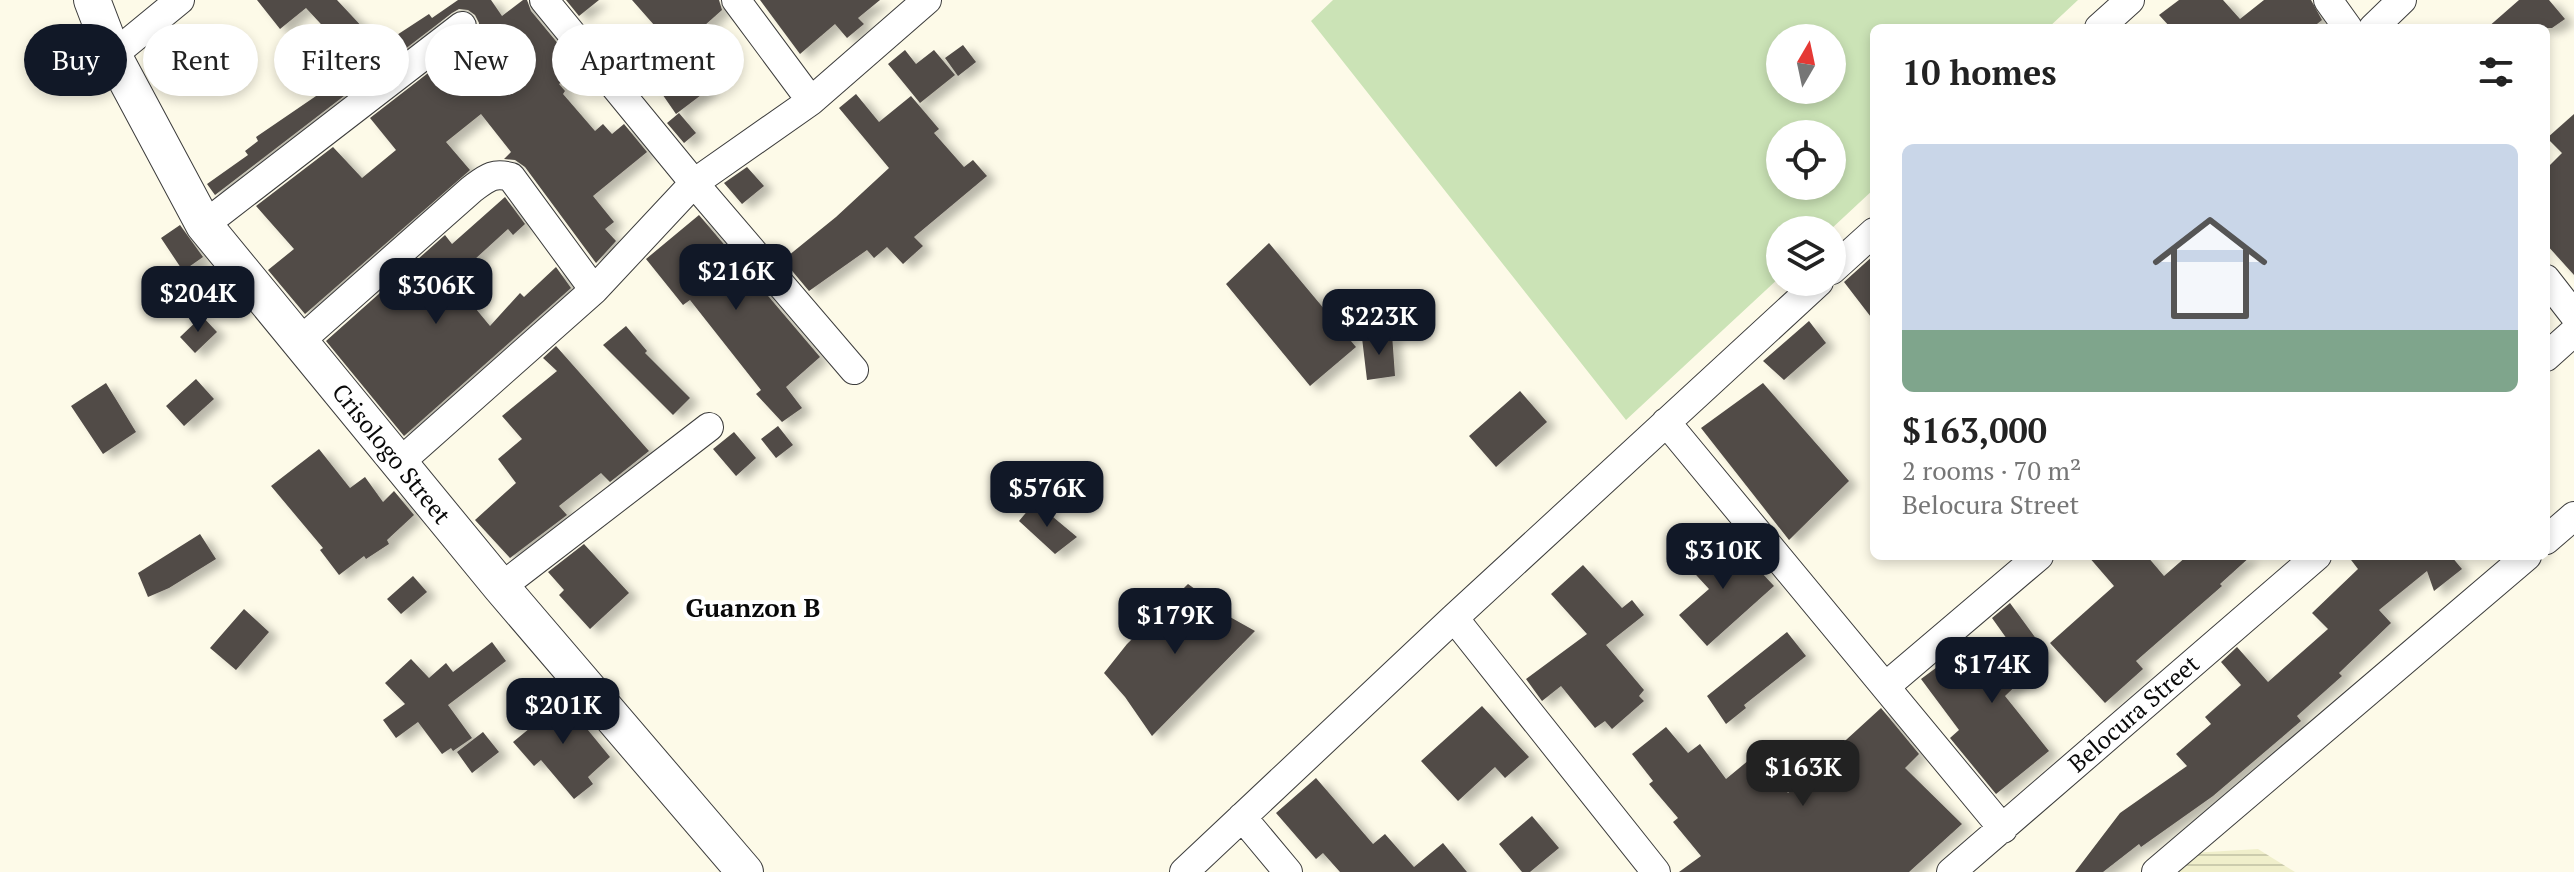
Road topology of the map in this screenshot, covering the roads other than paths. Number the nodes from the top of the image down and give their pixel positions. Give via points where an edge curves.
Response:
1 (92, 0) edge
2 (180, 0) edge
3 (544, 0) edge
4 (736, 0) edge
5 (927, 0) edge
6 (2130, 0) edge
7 (2328, 0) edge
8 (2402, 0) edge
9 (101, 24) edge
10 (2103, 24) edge
11 (2345, 24) edge
12 (2377, 24) edge
13 (127, 44) edge
14 (425, 55) edge
15 (127, 81) edge
16 (811, 101) junction
17 (694, 183) junction
18 (204, 225) junction
19 (1870, 236) edge
20 (1846, 257) edge
21 (2550, 284) edge
22 (594, 290) junction
23 (1804, 296) edge
24 (2574, 315) edge
25 (2574, 332) edge
26 (299, 342) junction
27 (2550, 353) edge
28 (854, 370) dead end
29 (1666, 422) junction
30 (709, 427) dead end
31 (399, 463) junction
32 (2574, 516) edge
33 (2550, 537) edge
34 (2034, 560) edge
35 (2312, 560) edge
36 (2522, 560) edge
37 (501, 587) junction
38 (1454, 618) junction
39 (1886, 686) junction
40 (1242, 817) junction
41 (2003, 829) junction
42 (745, 872) edge
43 (1184, 872) edge
44 (1288, 872) edge
45 (1656, 872) edge
46 (1951, 872) edge
47 (2156, 872) edge

1 - 9 street, Crisologo Street
2 - 13 street
3 - 17 street
4 - 16 street
5 - 16 street
6 - 10 street
7 - 11 street
8 - 12 street
14 - 18 street
15 - 18 street, Crisologo Street
16 - 17 street
17 - 22 street
17 - 28 street
18 - 26 street, Crisologo Street
19 - 20 street
21 - 24 street
22 - 26 street via 511,177 498,174 472,189
22 - 31 street
23 - 29 street
25 - 27 street
26 - 31 street, Crisologo Street
29 - 38 street
29 - 39 street
30 - 37 street
31 - 37 street, Crisologo Street
32 - 33 street
34 - 39 street
35 - 41 street, Belocura Street
36 - 47 street
37 - 42 street, Crisologo Street
38 - 40 street
38 - 45 street
39 - 41 street
40 - 43 street
40 - 44 street
41 - 46 street, Belocura Street

